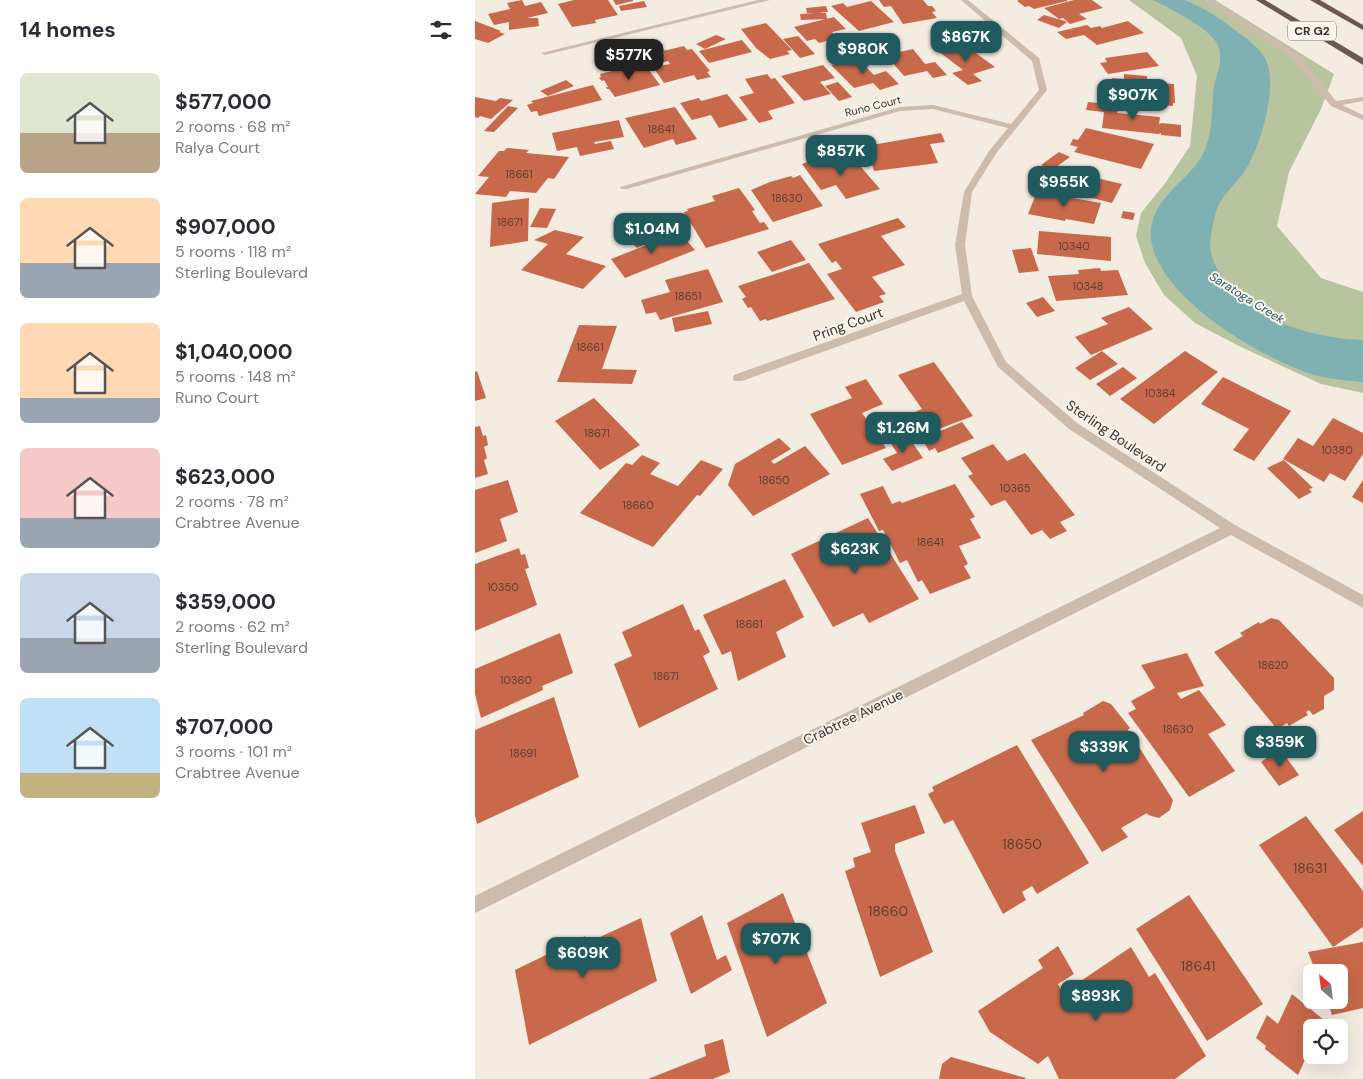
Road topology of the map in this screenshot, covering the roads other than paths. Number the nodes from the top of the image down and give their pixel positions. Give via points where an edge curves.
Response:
1 (767, 0) edge
2 (964, 0) edge
3 (1207, 0) edge
4 (1260, 0) edge
5 (1315, 0) edge
6 (1363, 28) edge
7 (545, 53) dead end
8 (1363, 62) edge
9 (1363, 99) edge
10 (1334, 104) junction
11 (1363, 118) edge
12 (1014, 127) junction
13 (624, 187) dead end
14 (967, 296) junction
15 (738, 378) dead end
16 (1231, 529) junction
17 (1363, 602) edge
18 (475, 905) edge

1 - 7 street
2 - 12 street, Sterling Boulevard via 1036,60 1043,90
3 - 10 street via 1294,55
4 - 8 highway, CR G2
5 - 6 highway, CR G2
9 - 10 street
10 - 11 street
12 - 13 street, Runo Court via 933,108 899,109
12 - 14 street, Sterling Boulevard via 993,151 968,192 960,245
14 - 15 street, Pring Court
14 - 16 street, Sterling Boulevard via 1002,364 1016,377 1073,426
16 - 17 street, Sterling Boulevard
16 - 18 street, Crabtree Avenue

